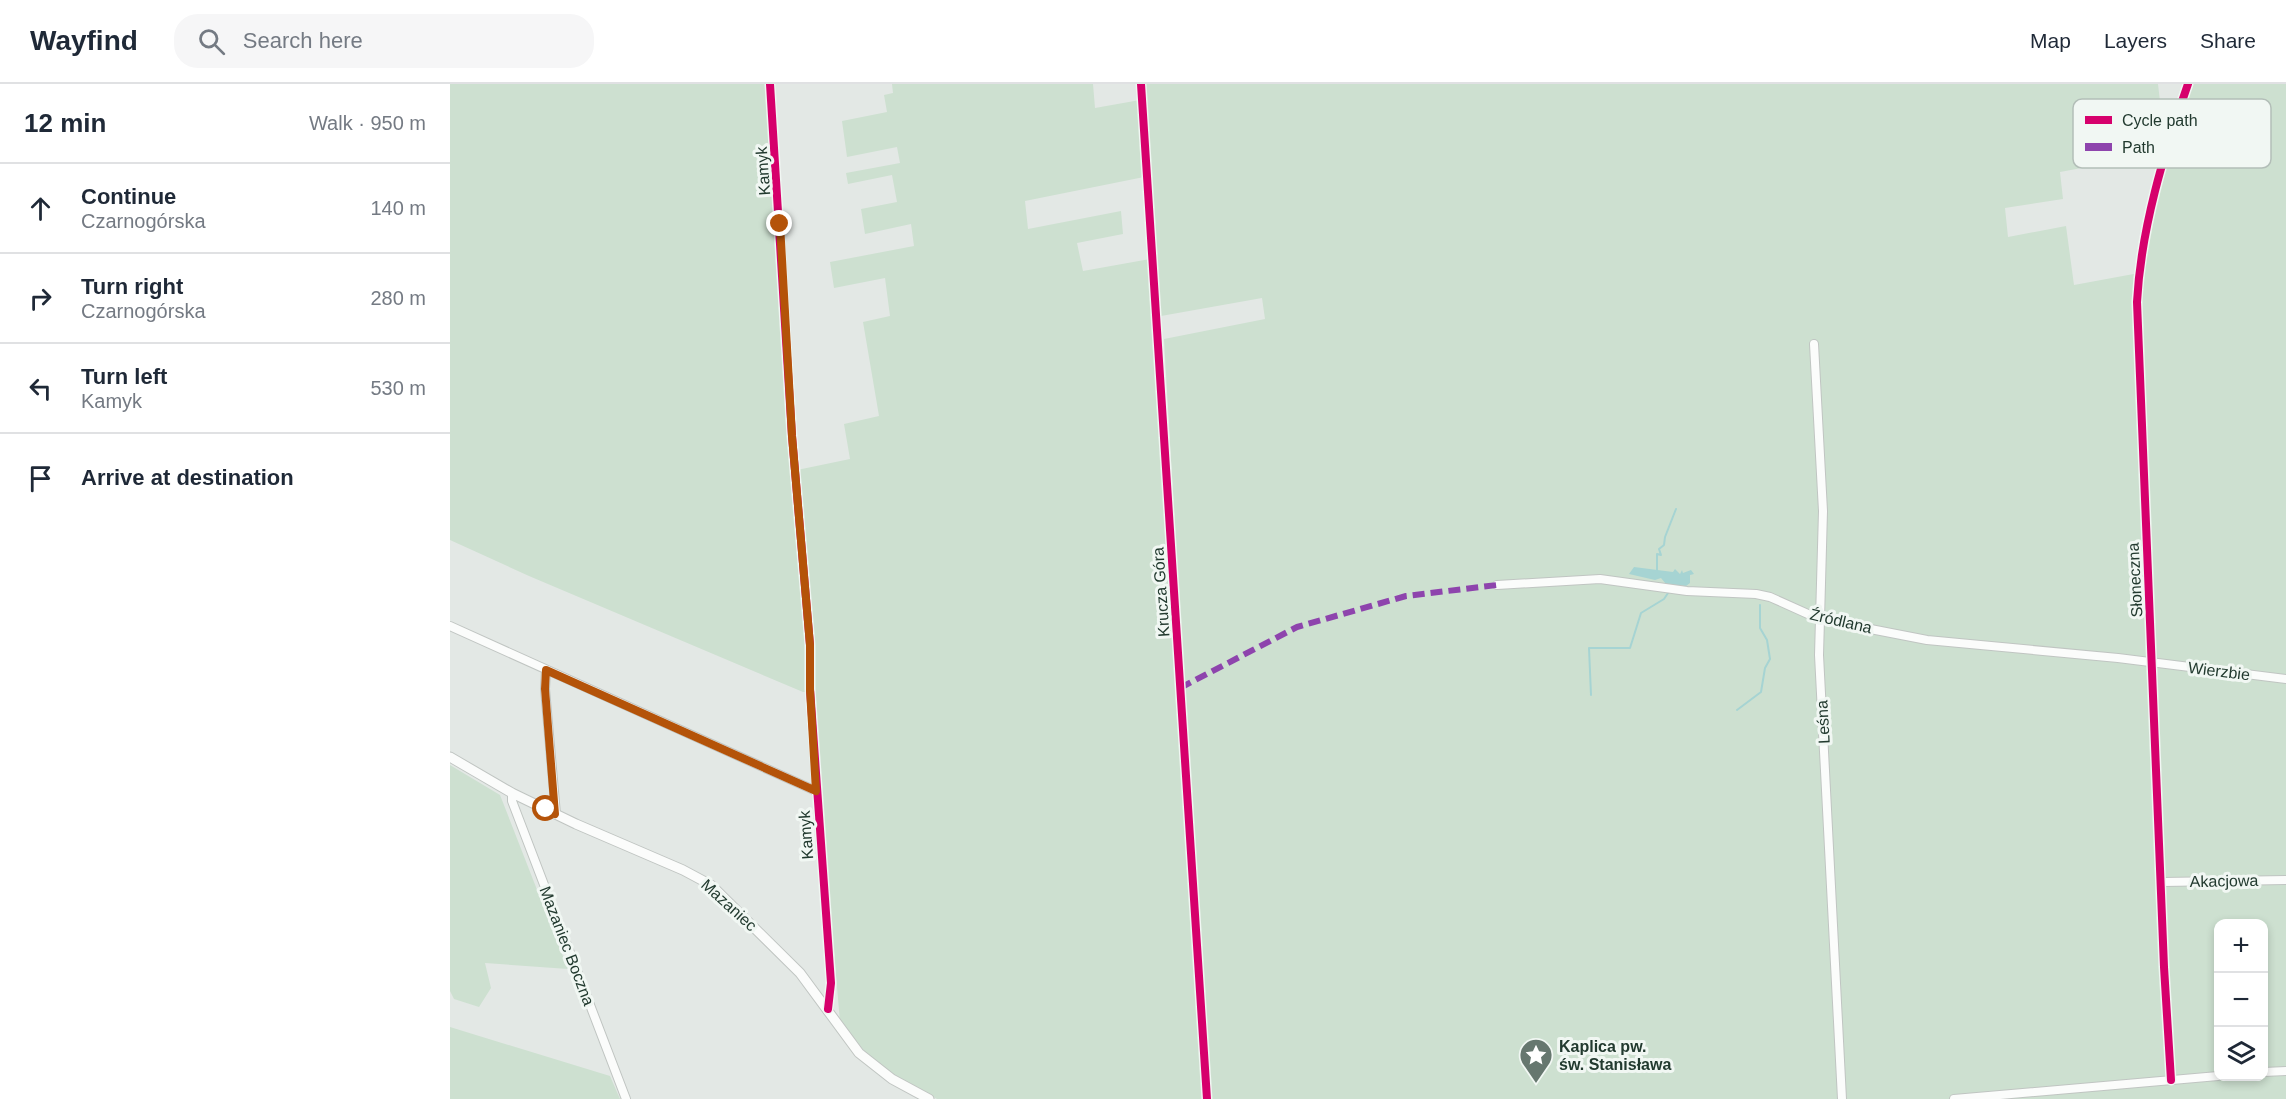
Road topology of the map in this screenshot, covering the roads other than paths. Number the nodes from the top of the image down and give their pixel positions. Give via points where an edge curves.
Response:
1 (770, 84) edge
2 (1141, 84) edge
3 (2188, 84) edge
4 (2183, 99) edge
5 (2162, 168) edge
6 (1814, 344) dead end
7 (1497, 585) dead end
8 (1819, 619) junction
9 (450, 626) edge
10 (2152, 662) junction
11 (546, 670) junction
12 (2286, 679) edge
13 (450, 757) edge
14 (816, 791) junction
15 (512, 793) junction
16 (555, 814) junction
17 (2286, 880) edge
18 (2163, 882) junction
19 (828, 1009) junction
20 (2286, 1071) edge
21 (2268, 1072) edge
22 (2214, 1076) edge
23 (2171, 1080) junction
24 (626, 1099) edge
25 (929, 1099) edge
26 (1207, 1099) edge
27 (1842, 1099) edge
28 (1954, 1099) edge

1 - 14 street, Kamyk via 792,436 810,645
2 - 26 street, Krucza Góra
3 - 4 street, Słoneczna
5 - 10 street, Słoneczna via 2139,279
6 - 8 street, Leśna via 1823,512
7 - 8 street, Źródlana via 1600,579 1687,591 1756,594
8 - 10 street, Źródlana via 1927,640
8 - 27 street, Leśna
9 - 11 street
10 - 12 street, Wierzbie
10 - 18 street, Słoneczna
11 - 14 street
11 - 16 street
13 - 15 street, Mazaniec
14 - 19 street, Kamyk via 831,984
15 - 16 street, Mazaniec
15 - 24 street, Mazaniec Boczna
16 - 19 street, Mazaniec via 711,885 800,973
17 - 18 street, Akacjowa
18 - 23 street, Słoneczna
19 - 25 street, Mazaniec via 843,1034 865,1058 892,1079
20 - 21 street
22 - 23 street
23 - 28 street

